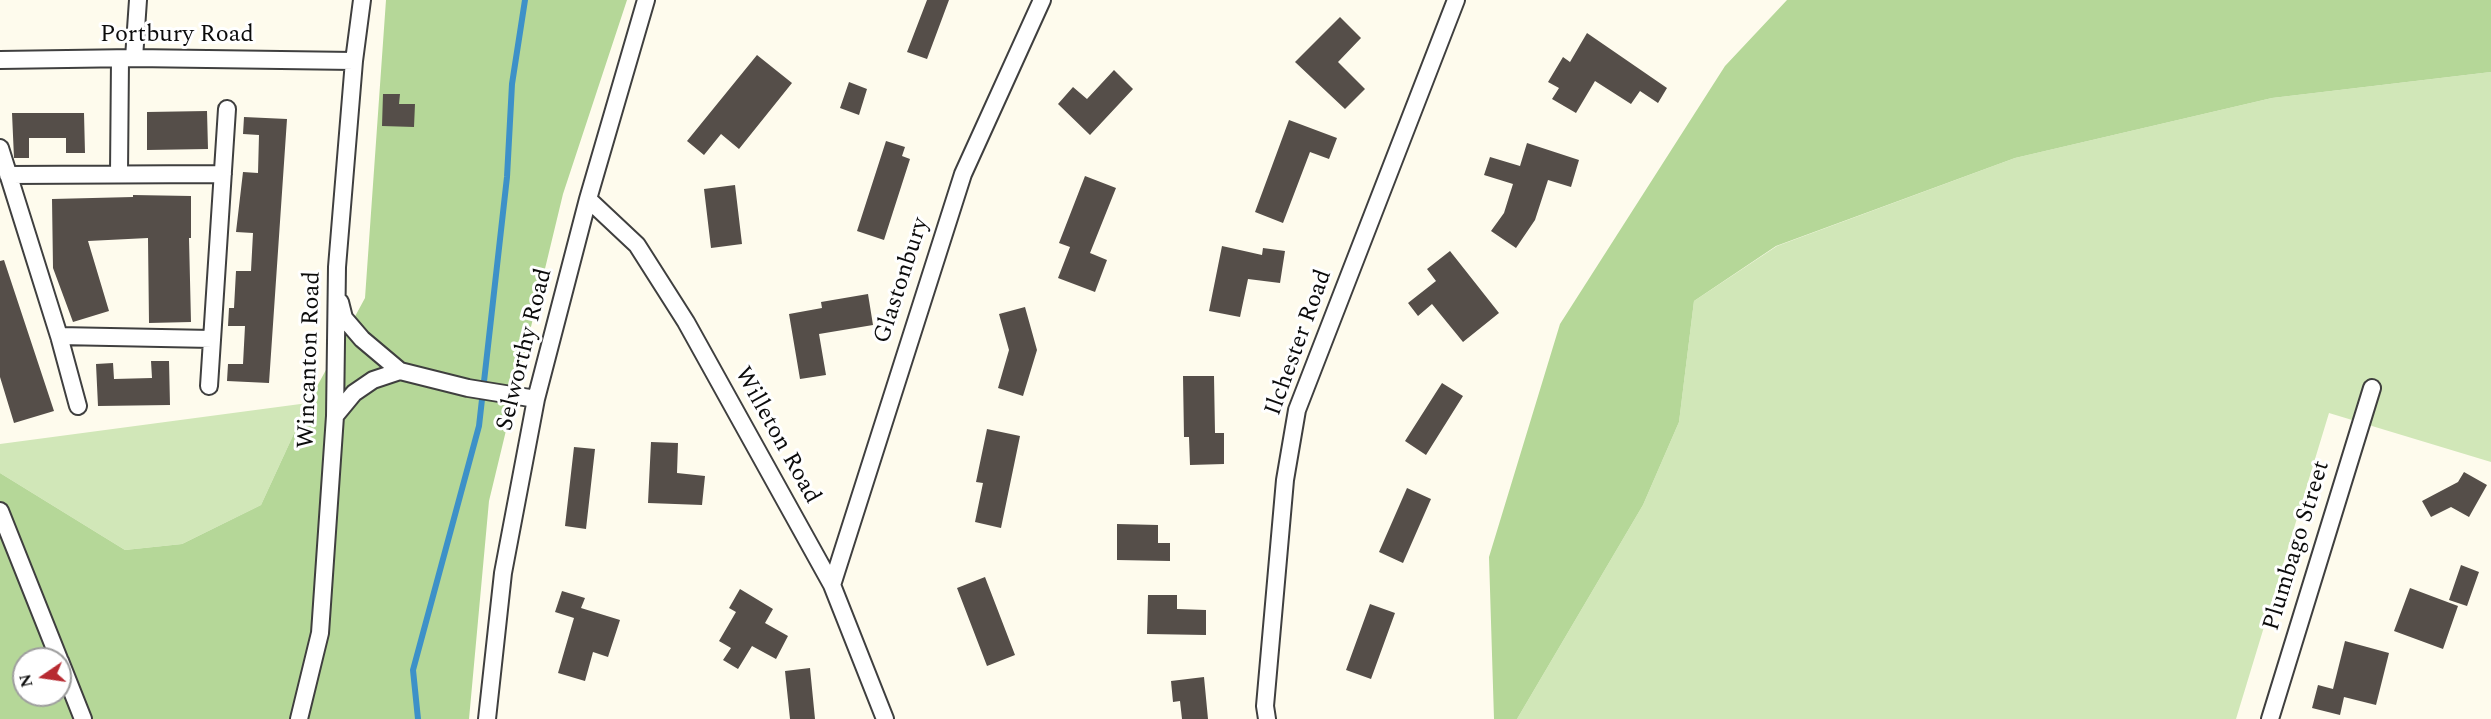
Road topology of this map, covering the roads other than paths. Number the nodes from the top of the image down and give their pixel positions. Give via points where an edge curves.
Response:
1 (138, 0) edge
2 (362, 0) edge
3 (646, 0) edge
4 (1042, 0) edge
5 (1456, 0) edge
6 (127, 58) junction
7 (0, 60) edge
8 (354, 61) junction
9 (227, 110) dead end
10 (0, 148) edge
11 (119, 173) junction
12 (223, 174) junction
13 (8, 175) junction
14 (588, 199) junction
15 (337, 291) junction
16 (59, 336) junction
17 (212, 339) junction
18 (400, 371) junction
19 (209, 386) dead end
20 (2372, 388) dead end
21 (536, 399) junction
22 (78, 406) dead end
23 (335, 416) junction
24 (0, 511) edge
25 (832, 585) junction
26 (55, 647) edge
27 (72, 691) edge
28 (83, 719) edge
29 (299, 719) edge
30 (487, 719) edge
31 (885, 719) edge
32 (1268, 719) edge
33 (2270, 719) edge

1 - 6 street
2 - 8 street, Wincanton Road
3 - 14 street, Selworthy Road
4 - 25 street, Glastonbury via 963,174
5 - 32 street, Ilchester Road via 1297,410 1285,480 1265,706
6 - 7 street, Portbury Road
6 - 8 street, Portbury Road
6 - 11 street
8 - 15 street, Wincanton Road
9 - 12 street
10 - 13 street
11 - 12 street
11 - 13 street
12 - 17 street
13 - 16 street
14 - 21 street, Selworthy Road
14 - 25 street, Willeton Road via 631,238 653,267
15 - 18 street via 344,318
15 - 23 street, Wincanton Road
16 - 17 street
16 - 22 street
17 - 19 street
18 - 21 street
18 - 23 street via 373,380 354,393
20 - 33 street, Plumbago Street
21 - 30 street, Selworthy Road via 503,573
23 - 29 street, Wincanton Road via 320,633
24 - 26 street
25 - 31 street, Willeton Road
27 - 28 street

